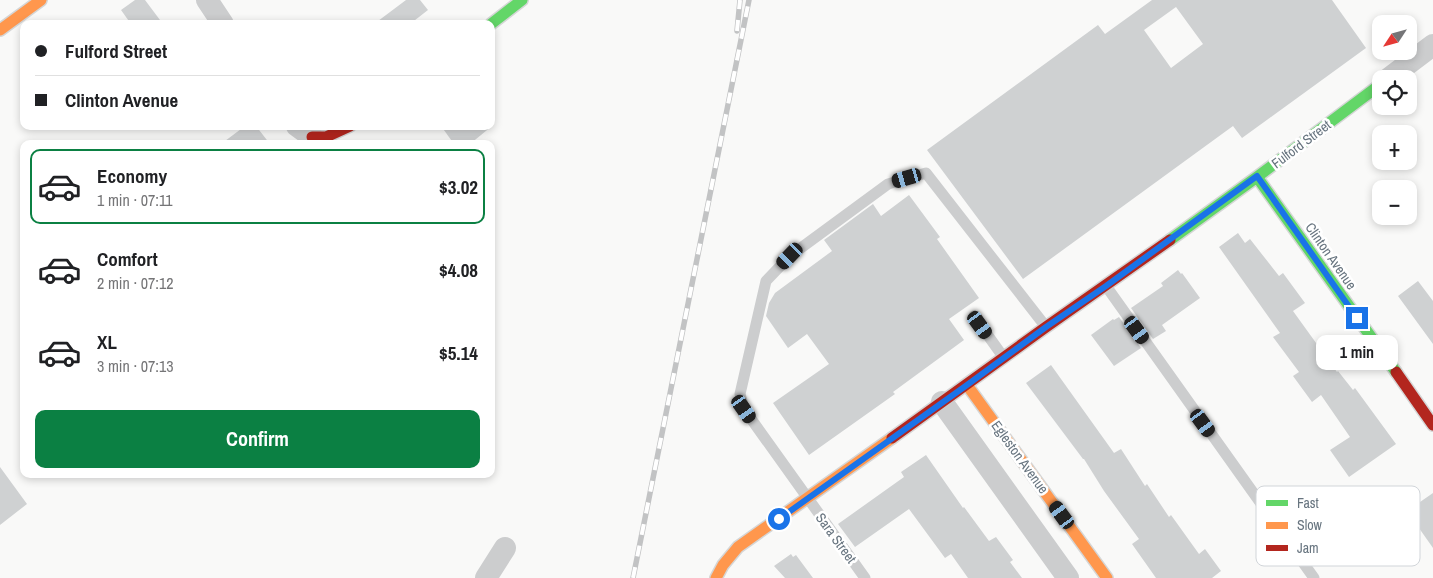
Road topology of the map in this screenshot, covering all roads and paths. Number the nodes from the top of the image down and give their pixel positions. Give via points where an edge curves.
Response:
1 (41, 0) edge
2 (207, 0) edge
3 (522, 0) edge
4 (221, 20) edge
5 (495, 21) edge
6 (0, 30) edge
7 (1433, 45) edge
8 (1400, 70) edge
9 (1372, 91) edge
10 (341, 130) edge
11 (308, 136) edge
12 (1257, 176) junction
13 (1106, 286) junction
14 (974, 316) dead end
15 (1046, 327) junction
16 (1004, 358) junction
17 (967, 385) junction
18 (942, 402) junction
19 (1433, 425) edge
20 (1256, 497) edge
21 (807, 498) junction
22 (505, 548) dead end
23 (1305, 566) edge
24 (486, 578) edge
25 (716, 578) edge
26 (865, 578) edge
27 (1068, 578) edge
28 (1107, 578) edge
29 (1314, 578) edge

1 - 6 street
2 - 4 street
3 - 5 street
7 - 8 street
9 - 12 street, Fulford Street
10 - 11 street via 326,137
12 - 13 street, Fulford Street
12 - 19 street, Clinton Avenue
13 - 15 street, Fulford Street
13 - 20 lane
14 - 16 lane
15 - 16 street, Fulford Street
15 - 21 lane, Sara Street via 926,173 888,184 790,256 766,281 740,394 744,409
16 - 17 street, Fulford Street
17 - 18 street, Fulford Street
17 - 28 street, Egleston Avenue
18 - 21 street, Fulford Street
18 - 27 street
21 - 25 street, Fulford Street via 738,548 723,564
21 - 26 lane, Sara Street
22 - 24 street
23 - 29 lane

